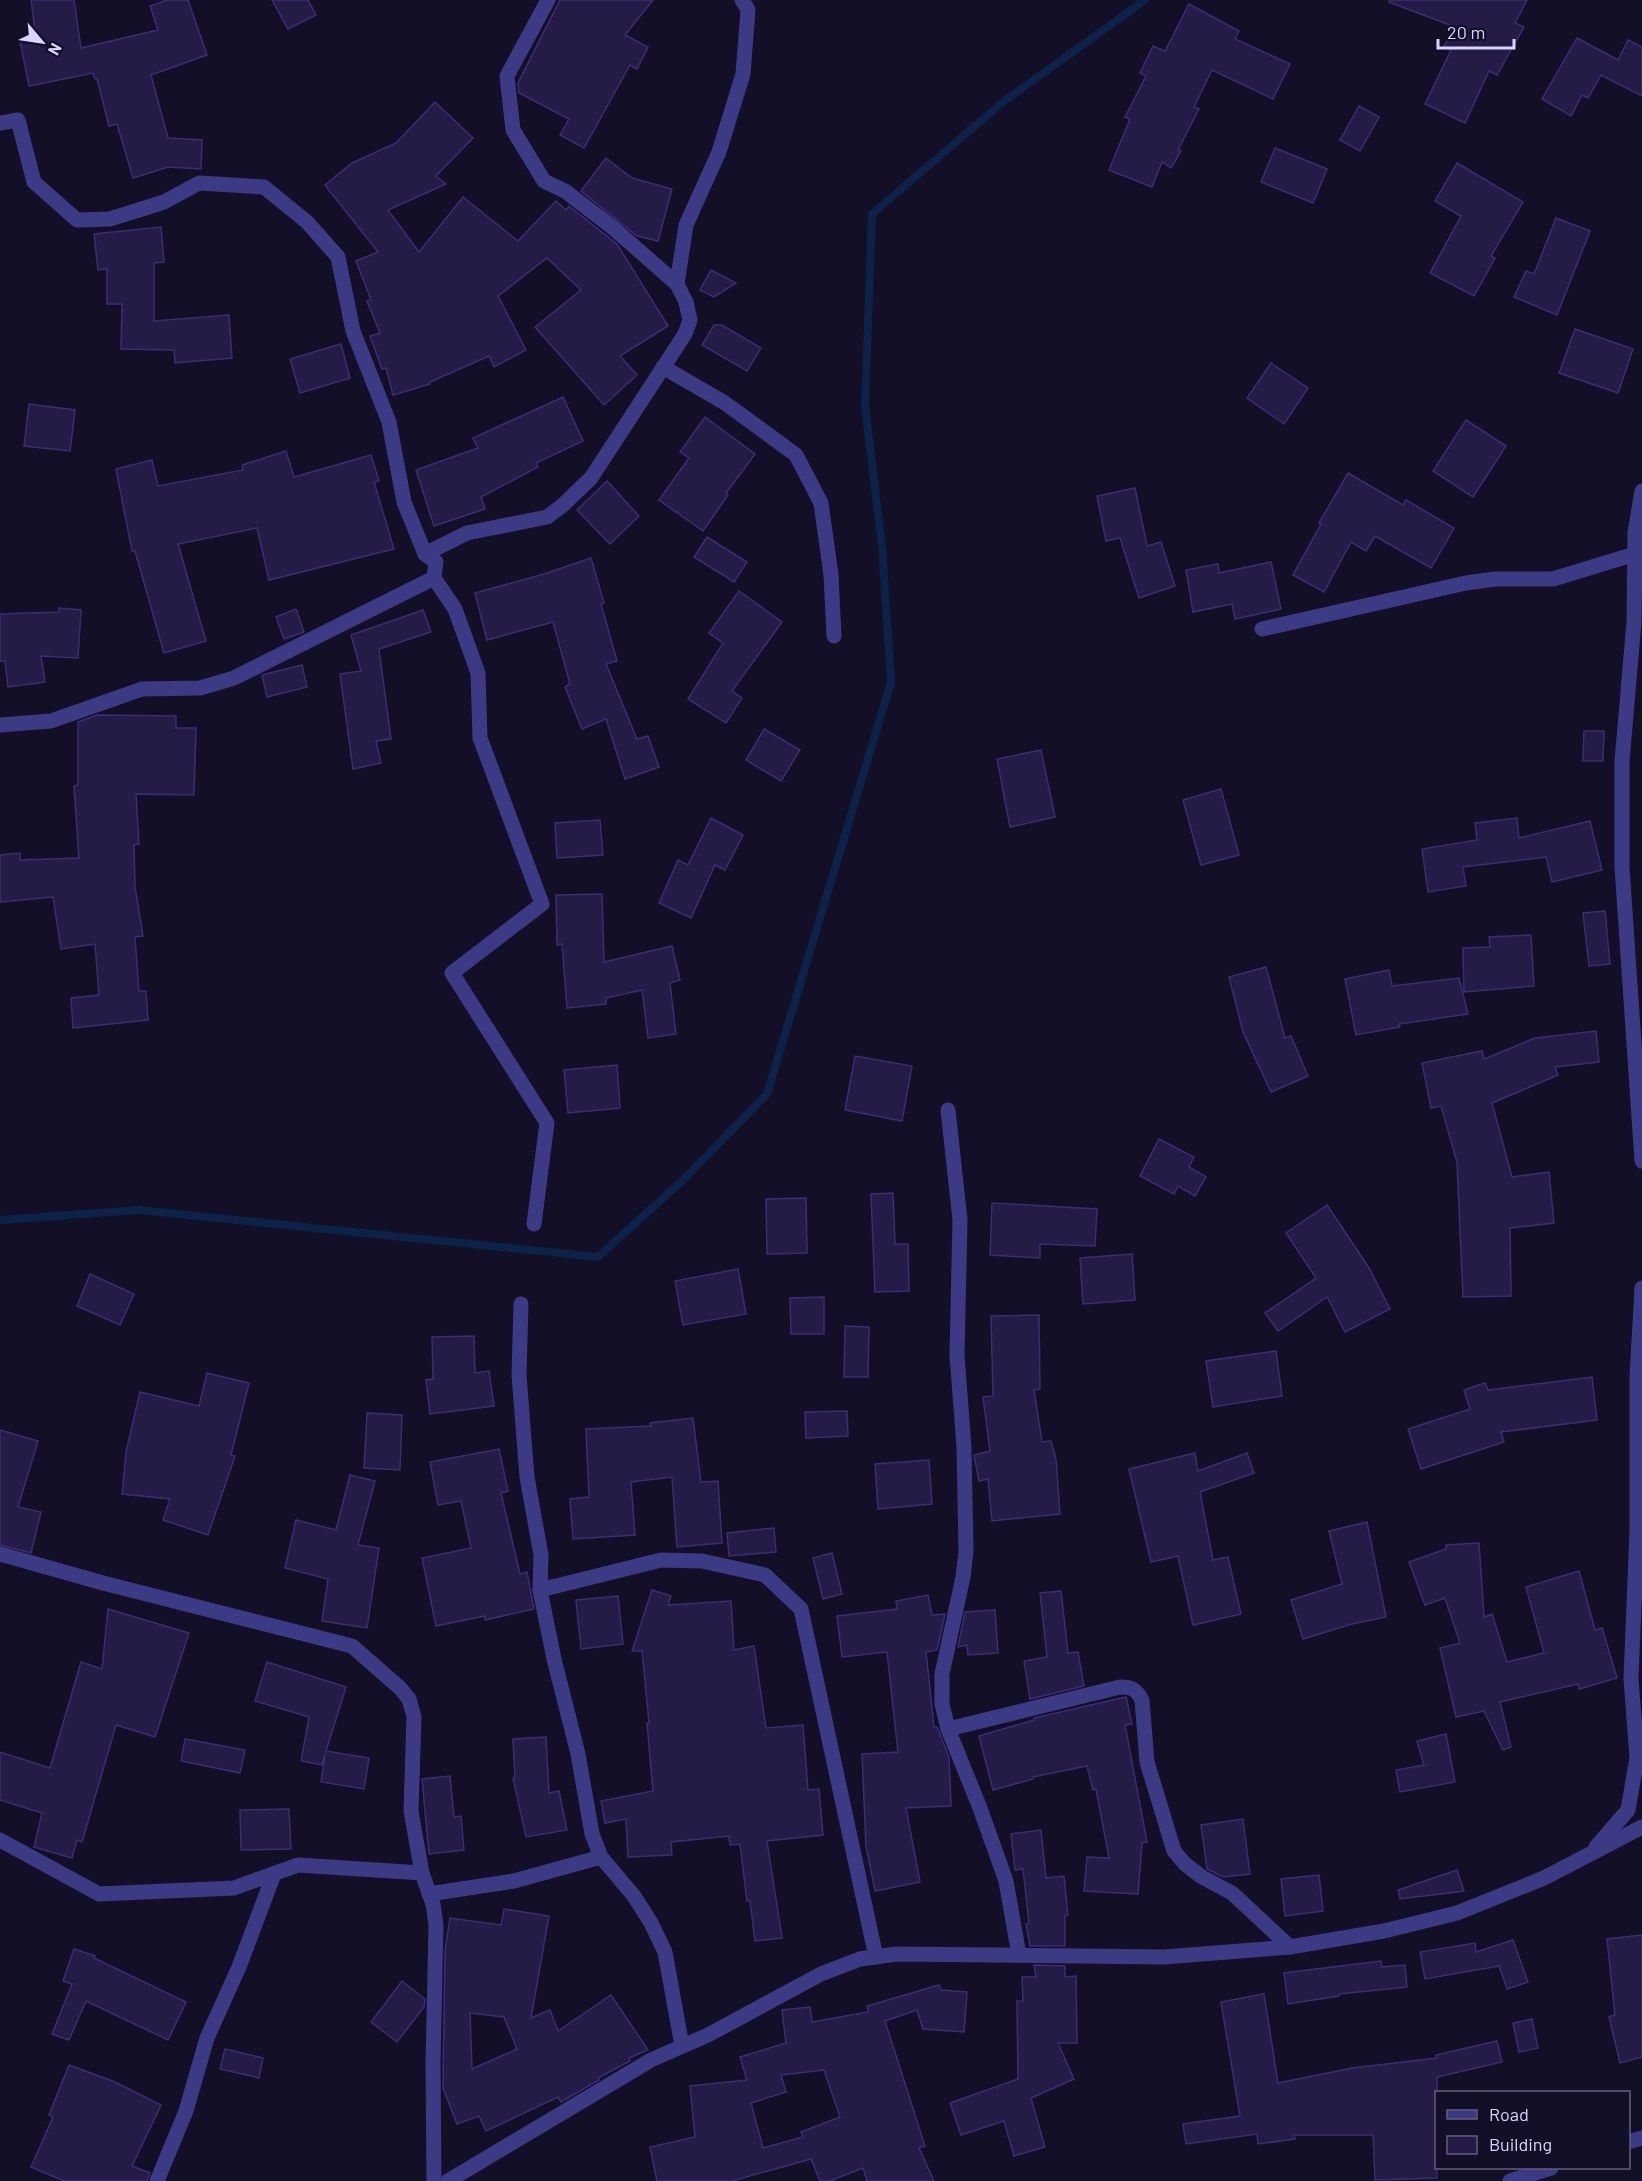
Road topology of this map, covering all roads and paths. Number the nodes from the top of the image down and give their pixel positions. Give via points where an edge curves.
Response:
1 (548, 0) edge
2 (742, 0) edge
3 (0, 123) edge
4 (677, 284) junction
5 (663, 367) junction
6 (1642, 491) edge
7 (425, 554) junction
8 (1635, 554) junction
9 (434, 578) junction
10 (1262, 629) dead end
11 (834, 636) dead end
12 (0, 725) edge
13 (1639, 1068) edge
14 (948, 1110) dead end
15 (1642, 1161) edge
16 (534, 1224) dead end
17 (1642, 1288) edge
18 (521, 1304) dead end
19 (0, 1554) edge
20 (540, 1590) junction
21 (948, 1728) junction
22 (1642, 1827) edge
23 (0, 1840) edge
24 (1590, 1854) junction
25 (601, 1857) junction
26 (422, 1873) junction
27 (274, 1874) junction
28 (429, 1894) junction
29 (1290, 1947) junction
30 (1019, 1955) junction
31 (876, 1957) junction
32 (682, 2046) junction
33 (1548, 2169) edge
34 (156, 2181) edge
35 (434, 2181) edge
36 (448, 2181) edge
37 (1510, 2181) edge

1 - 4 street via 507,76 513,130 544,181 565,191 612,227
2 - 4 street via 748,10 743,74 719,152 686,225
3 - 7 street via 18,120 34,182 77,220 110,219 164,202 199,183 264,187 307,222 338,257 353,331 389,422 404,502
4 - 5 street via 690,320
5 - 7 street via 591,478 563,505 546,517 467,533
5 - 11 street via 725,403 796,455 820,504 831,575
6 - 8 street
7 - 9 street via 436,562
8 - 10 street via 1553,579 1466,583
8 - 13 street via 1634,622 1622,761 1622,867
9 - 12 street via 234,678 200,688 142,689 51,721
9 - 16 street via 455,609 478,674 480,738 542,904 452,973 547,1123
13 - 15 street
14 - 21 street via 960,1220 957,1354 966,1551 942,1674 942,1704
17 - 24 street via 1631,1679 1637,1758 1628,1810
18 - 20 street via 519,1375 527,1477 541,1555
19 - 26 street via 352,1646 409,1699 414,1717 411,1811
20 - 25 street via 592,1834
20 - 31 street via 662,1560 702,1561 765,1575 801,1609
21 - 29 street via 1131,1687 1142,1700 1147,1762 1174,1851 1185,1864 1232,1893
21 - 30 street via 1006,1881
22 - 24 street
23 - 27 street via 99,1894 234,1888
24 - 29 street via 1544,1878 1457,1913 1384,1931
25 - 28 street via 514,1881
25 - 32 street via 634,1896 665,1952
26 - 27 street via 298,1865
26 - 28 street
27 - 34 street via 207,2038 186,2111
28 - 35 street via 436,1924
29 - 30 street via 1164,1957
30 - 31 street
31 - 32 street via 821,1974
32 - 36 street via 651,2060
33 - 37 street

